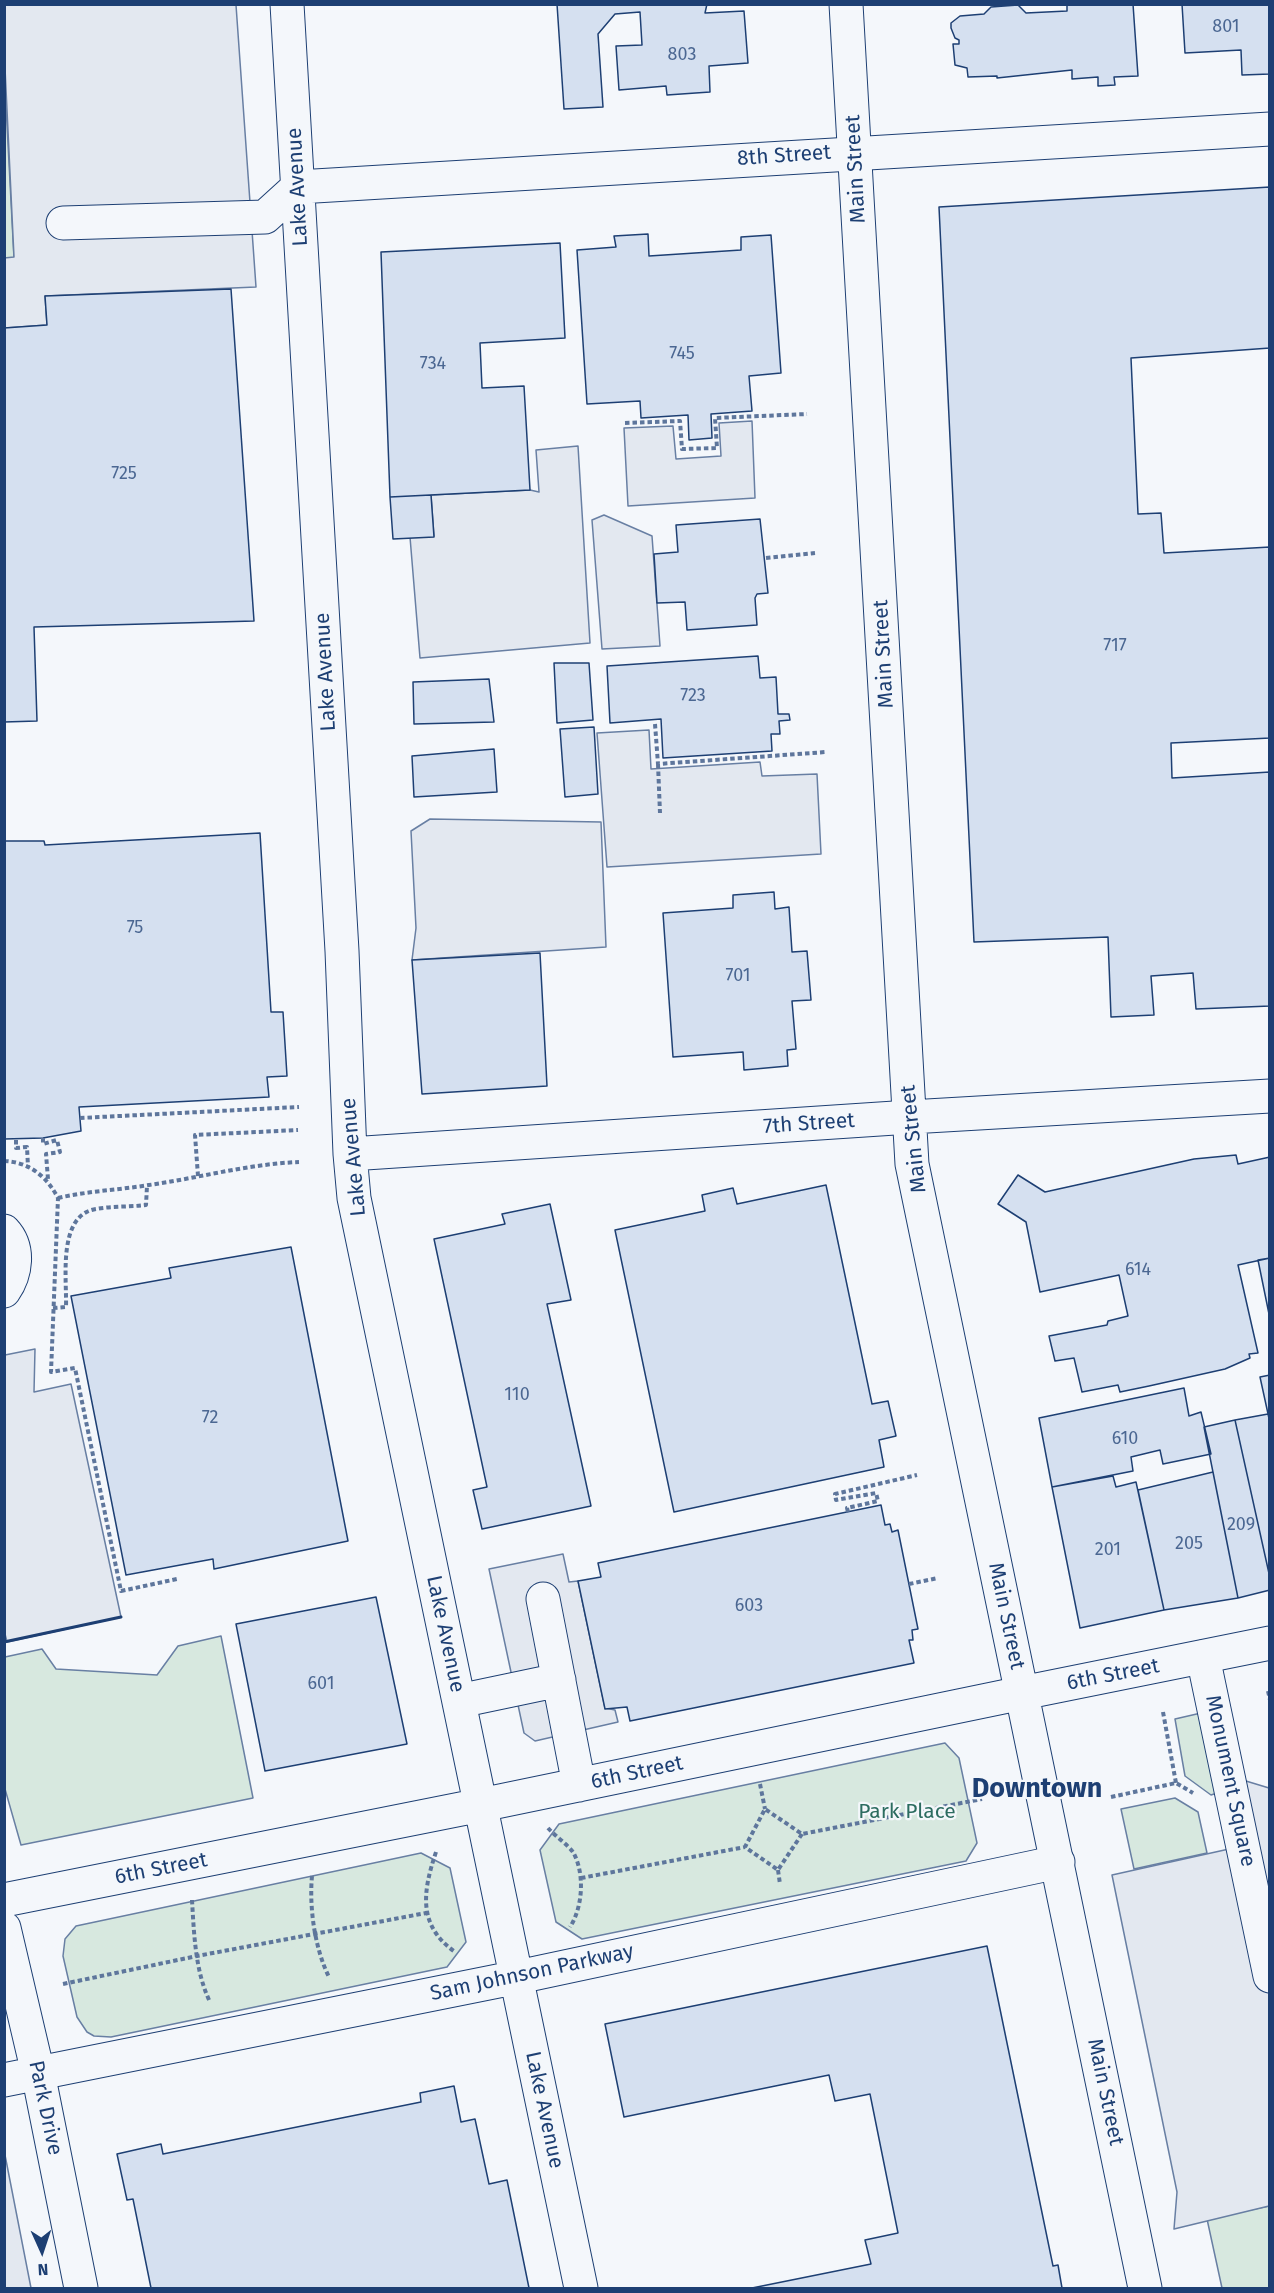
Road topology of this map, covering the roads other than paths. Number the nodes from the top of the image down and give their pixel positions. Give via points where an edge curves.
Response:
1 (287, 4) edge
2 (846, 4) edge
3 (1269, 129) edge
4 (855, 152) junction
5 (298, 187) junction
6 (63, 223) dead end
7 (1269, 1096) edge
8 (910, 1117) junction
9 (350, 1154) junction
10 (4, 1231) edge
11 (4, 1291) edge
12 (543, 1599) dead end
13 (1269, 1643) edge
14 (1203, 1657) junction
15 (559, 1680) junction
16 (1023, 1693) junction
17 (459, 1701) junction
18 (579, 1785) junction
19 (481, 1806) junction
20 (1058, 1862) junction
21 (4, 1900) edge
22 (4, 1928) edge
23 (1269, 1976) edge
24 (518, 1977) junction
25 (38, 2073) junction
26 (4, 2080) edge
27 (81, 2289) edge
28 (581, 2289) edge
29 (1145, 2289) edge

1 - 5 street, Lake Avenue
2 - 4 street, Main Street
3 - 4 street, 8th Street
4 - 5 street, 8th Street
4 - 8 street, Main Street
5 - 6 street via 265,217
5 - 9 street, Lake Avenue via 341,927
7 - 8 street, 7th Street
8 - 9 street, 7th Street
8 - 16 street, Main Street via 913,1168
9 - 17 street, Lake Avenue via 357,1212
10 - 11 street via 15,1258 11,1281
12 - 15 street
13 - 14 street, 6th Street
14 - 16 street, 6th Street
14 - 23 street, Monument Square
15 - 17 street
15 - 18 street
16 - 18 street, 6th Street
16 - 20 street, Main Street
17 - 19 street, Lake Avenue
18 - 19 street, 6th Street
19 - 21 street, 6th Street
19 - 24 street, Lake Avenue
20 - 24 street, Sam Johnson Parkway
20 - 29 street, Main Street
22 - 25 street, Park Drive
24 - 25 street, Sam Johnson Parkway
24 - 28 street, Lake Avenue
25 - 26 street, Sam Johnson Parkway
25 - 27 street, Park Drive

